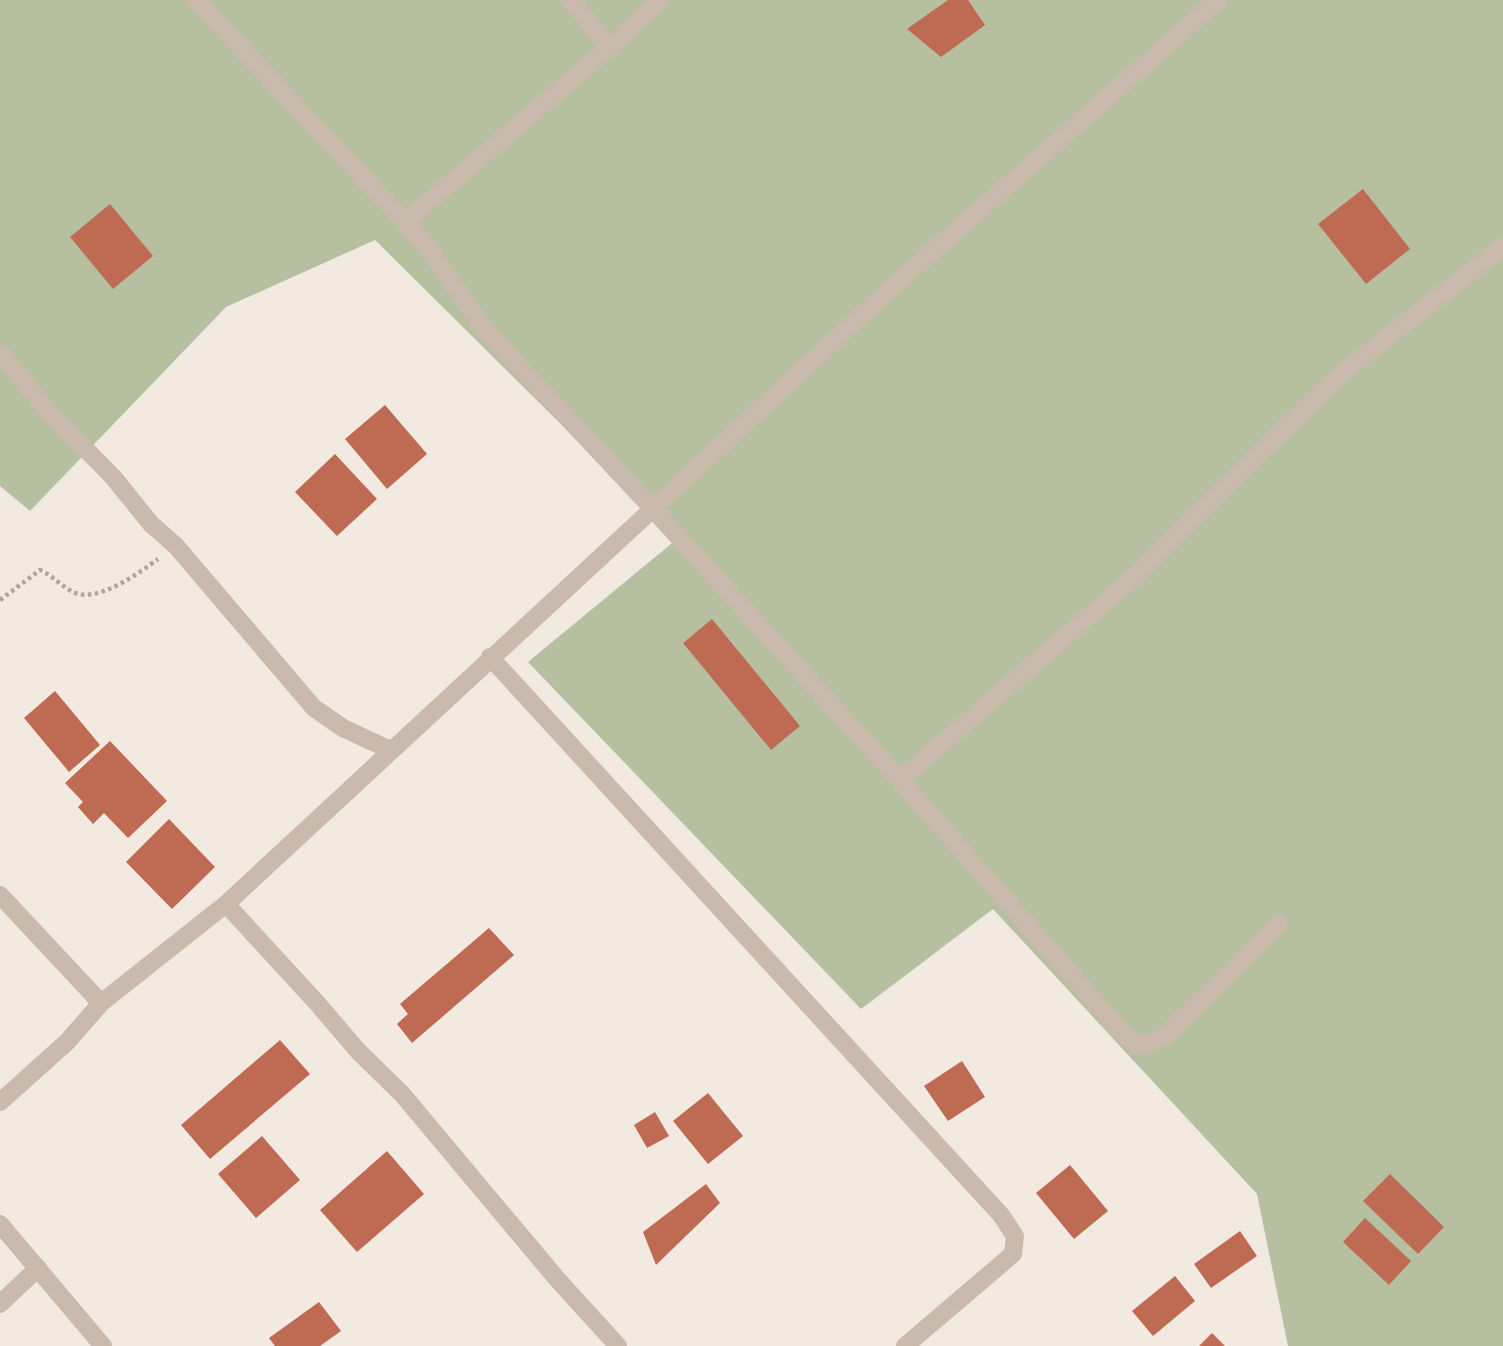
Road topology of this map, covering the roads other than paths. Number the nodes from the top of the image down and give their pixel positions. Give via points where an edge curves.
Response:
1 (196, 0) edge
2 (570, 0) edge
3 (660, 0) edge
4 (1219, 0) edge
5 (610, 47) junction
6 (405, 222) junction
7 (1503, 246) edge
8 (0, 352) edge
9 (652, 508) junction
10 (490, 657) junction
11 (390, 750) junction
12 (900, 780) junction
13 (0, 895) edge
14 (226, 904) junction
15 (1279, 925) dead end
16 (102, 1003) junction
17 (0, 1102) edge
18 (0, 1224) edge
19 (38, 1268) junction
20 (0, 1304) edge
21 (103, 1346) edge
22 (618, 1346) edge
23 (905, 1346) edge

1 - 6 street
2 - 5 street
3 - 5 street
4 - 9 street via 888,291
5 - 6 street
6 - 9 street via 486,331
7 - 12 street via 1335,379 1133,578
8 - 11 street via 47,411 176,545 314,708
9 - 10 street
9 - 12 street
10 - 11 street
10 - 23 street via 1001,1215 1014,1236 1013,1254
11 - 14 street
12 - 15 street via 1127,1038 1139,1046 1162,1039
13 - 16 street
14 - 16 street
14 - 22 street via 402,1094
16 - 17 street via 67,1042
18 - 19 street
19 - 20 street
19 - 21 street

